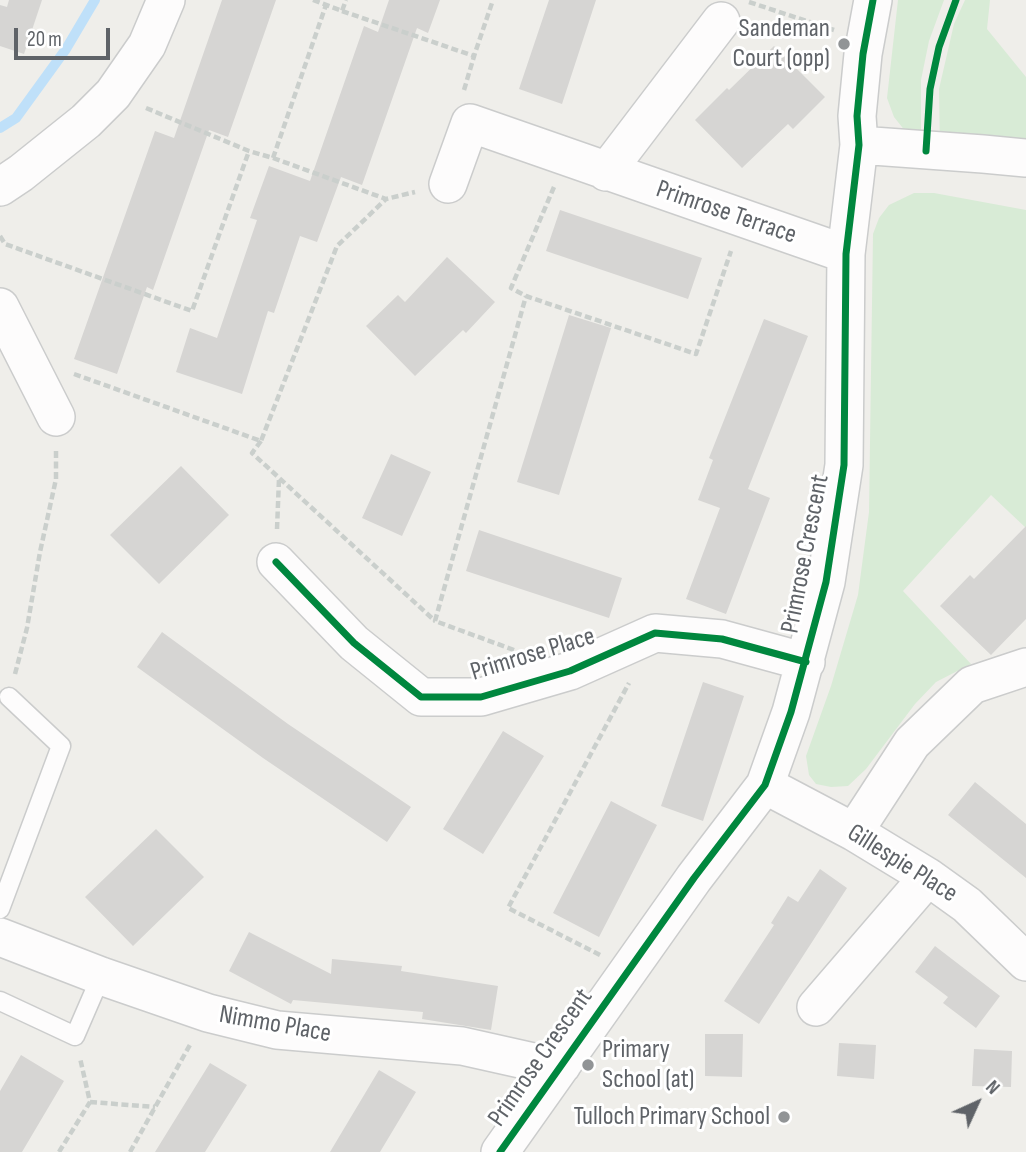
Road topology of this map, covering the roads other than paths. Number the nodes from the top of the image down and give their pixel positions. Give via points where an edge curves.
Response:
1 (166, 0) edge
2 (873, 0) edge
3 (732, 11) edge
4 (859, 145) junction
5 (1026, 158) edge
6 (606, 172) junction
7 (448, 184) road end
8 (0, 187) edge
9 (846, 254) junction
10 (9, 333) edge
11 (56, 417) road end
12 (276, 562) road end
13 (806, 662) junction
14 (1026, 667) edge
15 (9, 697) road end
16 (765, 785) junction
17 (854, 832) junction
18 (928, 877) junction
19 (0, 909) edge
20 (0, 937) edge
21 (1026, 962) edge
22 (101, 975) junction
23 (0, 1001) edge
24 (816, 1007) dead end
25 (562, 1065) junction
26 (500, 1152) edge

1 - 8 street via 147,45 113,94 86,121
2 - 4 street, Primrose Crescent via 857,116
3 - 6 street
4 - 5 street
4 - 9 street, Primrose Crescent
6 - 7 street, Primrose Terrace via 470,124
6 - 9 street, Primrose Terrace
9 - 13 street, Primrose Crescent via 844,466 826,582
10 - 11 street
12 - 13 street, Primrose Place via 354,643 421,697 481,697 570,671 656,633 722,639
13 - 16 street, Primrose Crescent
14 - 17 street via 972,685 912,743
15 - 19 lane via 61,746
16 - 17 street, Gillespie Place
16 - 25 street, Primrose Crescent
17 - 18 street, Gillespie Place
18 - 21 street, Gillespie Place via 967,905
18 - 24 street
20 - 22 street, Nimmo Place
22 - 23 lane via 75,1036
22 - 25 street, Nimmo Place via 208,1013 277,1030 462,1046
25 - 26 street, Primrose Crescent

